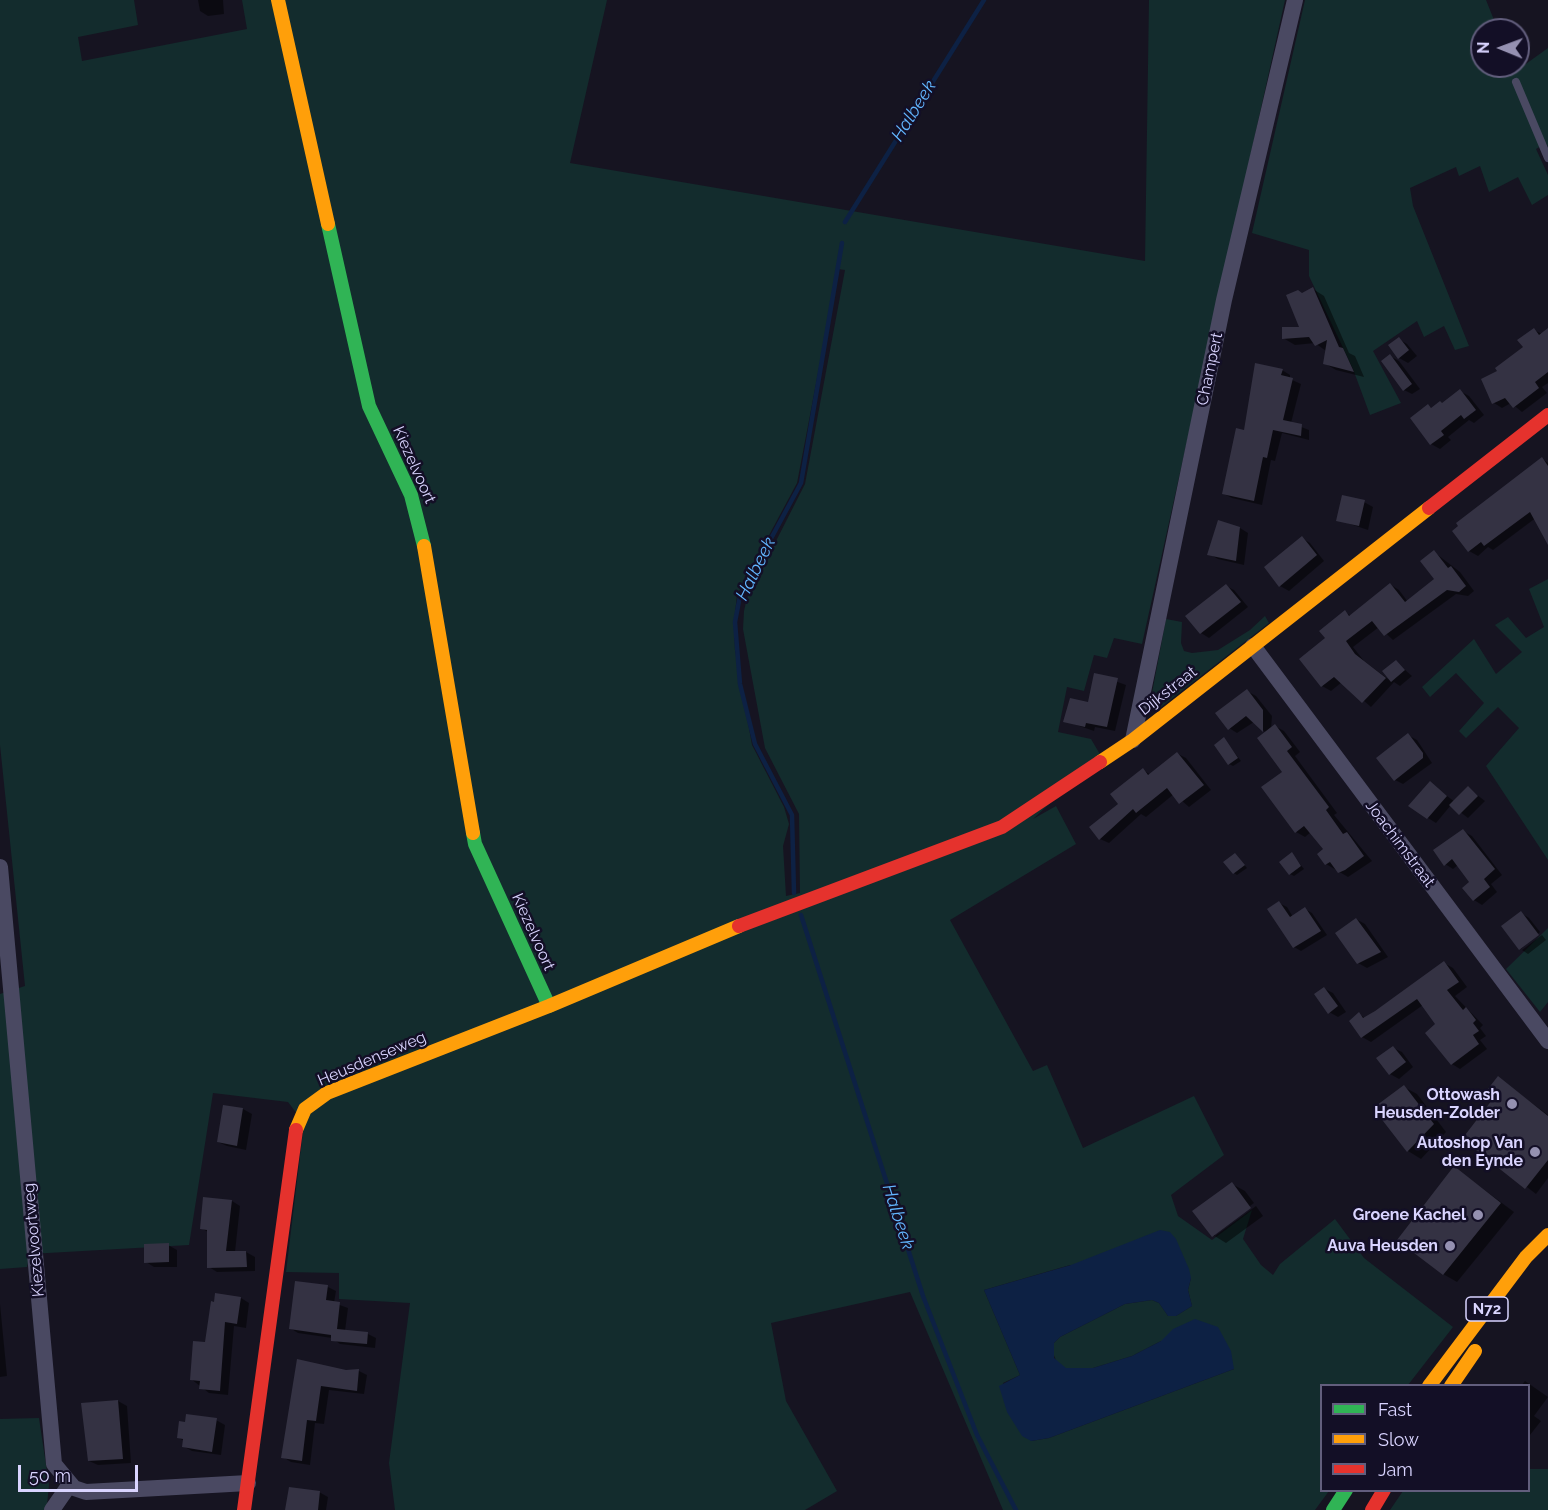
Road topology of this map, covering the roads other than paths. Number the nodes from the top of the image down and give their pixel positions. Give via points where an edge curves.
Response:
1 (278, 0) edge
2 (1295, 0) edge
3 (1516, 82) dead end
4 (1548, 159) edge
5 (1548, 415) edge
6 (1253, 646) junction
7 (1133, 740) junction
8 (0, 867) edge
9 (764, 915) joint
10 (6, 992) edge
11 (549, 1006) junction
12 (1548, 1041) edge
13 (1548, 1235) edge
14 (1548, 1242) edge
15 (1511, 1300) dead end
16 (1485, 1338) dead end
17 (1431, 1384) edge
18 (1452, 1384) edge
19 (248, 1483) junction
20 (70, 1484) junction
21 (1345, 1492) edge
22 (1383, 1492) edge
23 (52, 1510) edge
24 (244, 1510) edge
25 (1333, 1510) edge
26 (1372, 1510) edge

1 - 11 street, Kiezelvoort via 369,406 411,495 420,524 475,844
2 - 7 street, Champert via 1224,300
3 - 4 lane
5 - 6 street, Dijkstraat
6 - 7 street, Dijkstraat
6 - 12 street, Joachimstraat
7 - 9 street, Dijkstraat via 1002,827
8 - 10 street, Kiezelvoortweg
9 - 11 street, Heusdenseweg
10 - 20 street, Kiezelvoortweg via 54,1464
11 - 19 street, Heusdenseweg via 327,1093 305,1109 294,1133
13 - 17 street, N72 via 1526,1257
14 - 15 street, N72
16 - 18 street, N72
19 - 20 street via 86,1492
19 - 24 street, Heusdenseweg
20 - 23 street
21 - 25 street
22 - 26 street

